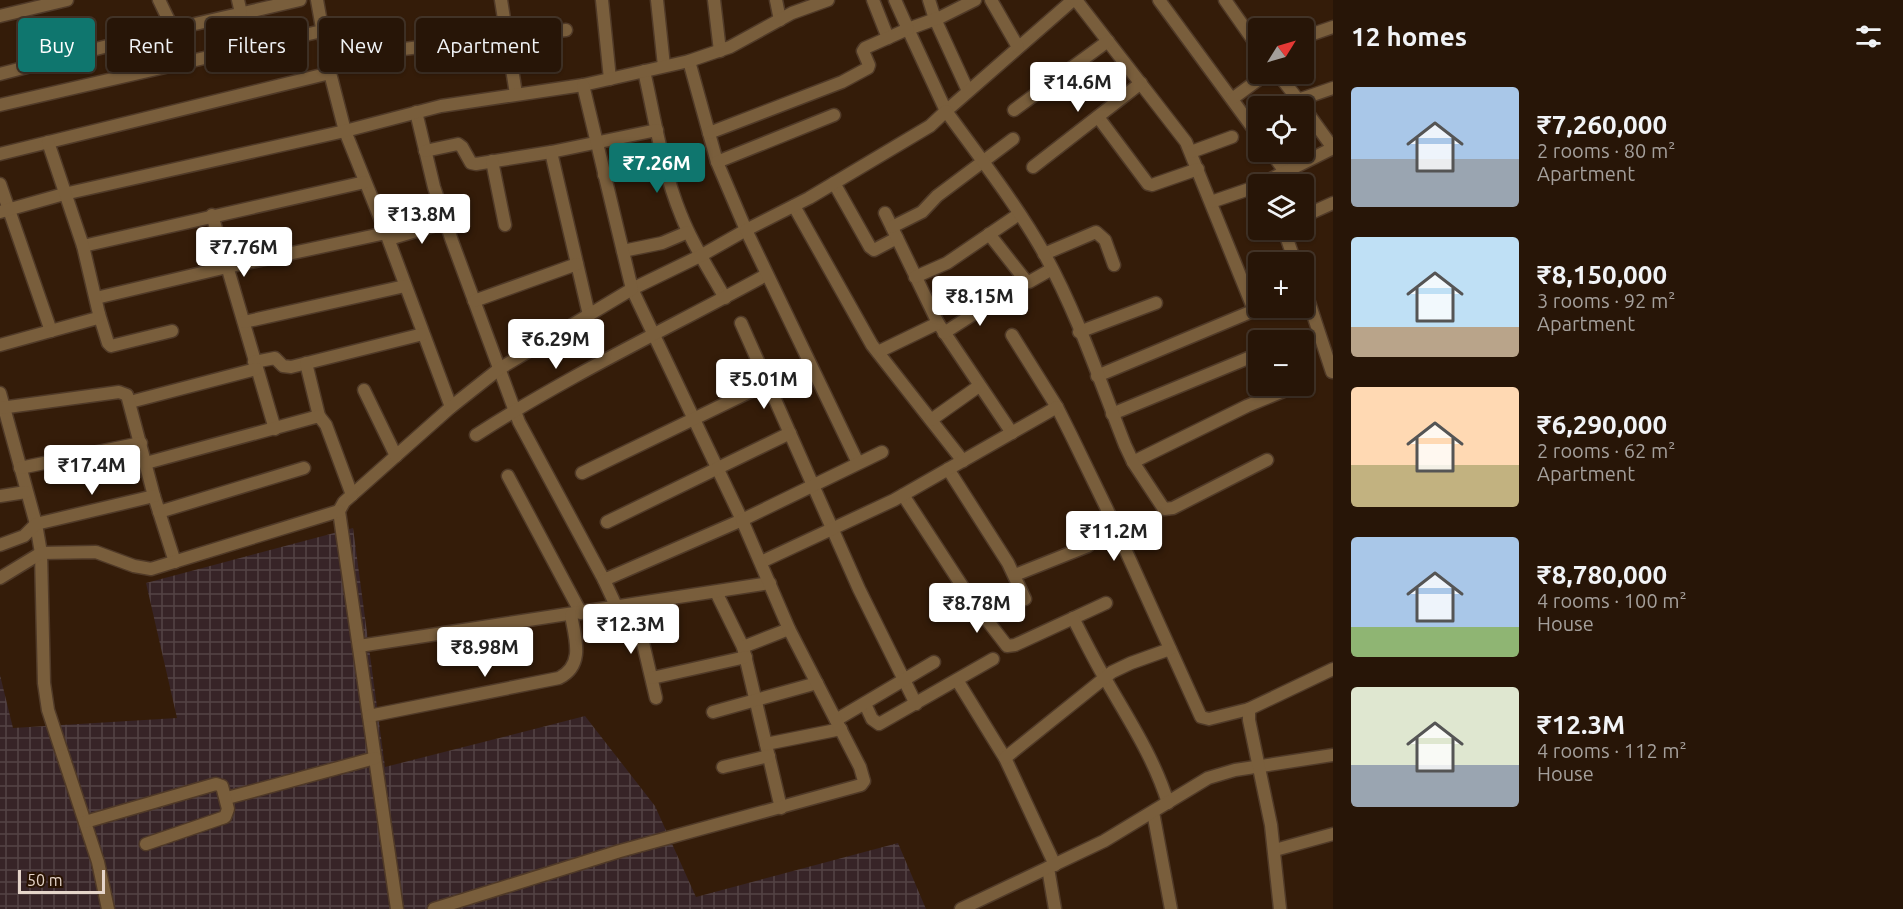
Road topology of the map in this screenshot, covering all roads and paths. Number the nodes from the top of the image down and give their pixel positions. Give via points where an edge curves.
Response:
1 (67, 0) edge
2 (159, 0) edge
3 (238, 0) edge
4 (300, 0) edge
5 (317, 0) edge
6 (501, 0) edge
7 (602, 0) edge
8 (657, 0) edge
9 (714, 0) edge
10 (776, 0) edge
11 (828, 0) edge
12 (873, 0) edge
13 (895, 0) edge
14 (929, 0) edge
15 (975, 0) edge
16 (991, 0) edge
17 (1075, 0) edge
18 (1160, 0) edge
19 (1224, 0) edge
20 (241, 14) junction
21 (0, 16) edge
22 (168, 18) edge
23 (320, 18) edge
24 (504, 18) edge
25 (935, 19) junction
26 (780, 20) junction
27 (194, 24) edge
28 (1333, 27) edge
29 (908, 29) junction
30 (566, 30) dead end
31 (561, 31) edge
32 (319, 32) edge
33 (1248, 32) edge
34 (1314, 34) edge
35 (888, 38) junction
36 (1108, 41) junction
37 (107, 46) edge
38 (1018, 47) junction
39 (720, 51) junction
40 (689, 60) junction
41 (664, 66) junction
42 (644, 71) junction
43 (513, 72) edge
44 (330, 73) joint
45 (0, 74) edge
46 (610, 79) junction
47 (1141, 82) junction
48 (1252, 84) edge
49 (583, 85) junction
50 (1333, 88) edge
51 (968, 91) junction
52 (516, 94) junction
53 (1314, 98) edge
54 (1232, 99) junction
55 (0, 105) edge
56 (1014, 110) dead end
57 (946, 111) junction
58 (416, 112) junction
59 (834, 115) dead end
60 (1098, 117) junction
61 (1248, 121) edge
62 (1314, 122) edge
63 (657, 130) junction
64 (345, 131) junction
65 (709, 133) junction
66 (1232, 137) dead end
67 (1013, 139) dead end
68 (48, 142) junction
69 (596, 142) junction
70 (1333, 148) edge
71 (425, 151) junction
72 (551, 152) junction
73 (1191, 152) junction
74 (0, 153) edge
75 (492, 161) junction
76 (664, 162) junction
77 (717, 162) junction
78 (983, 162) junction
79 (1278, 162) edge
80 (1033, 167) dead end
81 (1198, 169) junction
82 (1286, 173) joint
83 (604, 175) junction
84 (366, 182) junction
85 (834, 183) junction
86 (0, 184) edge
87 (1248, 189) edge
88 (64, 194) junction
89 (1211, 202) junction
90 (1332, 205) edge
91 (794, 206) junction
92 (4, 211) edge
93 (1314, 212) edge
94 (885, 213) dead end
95 (1019, 214) junction
96 (212, 215) junction
97 (446, 222) junction
98 (505, 225) dead end
99 (746, 230) junction
100 (688, 232) junction
101 (894, 233) junction
102 (989, 234) junction
103 (388, 236) junction
104 (83, 246) junction
105 (623, 251) junction
106 (1044, 254) junction
107 (702, 255) junction
108 (577, 264) junction
109 (1114, 265) dead end
110 (227, 267) junction
111 (1052, 269) junction
112 (766, 275) junction
113 (915, 277) junction
114 (405, 286) junction
115 (1248, 288) edge
116 (632, 289) junction
117 (1000, 297) dead end
118 (96, 298) junction
119 (724, 298) junction
120 (474, 301) junction
121 (1156, 303) dead end
122 (1248, 313) edge
123 (99, 314) junction
124 (589, 315) junction
125 (1314, 317) edge
126 (244, 322) junction
127 (741, 323) dead end
128 (940, 328) junction
129 (51, 331) junction
130 (172, 331) dead end
131 (1079, 332) junction
132 (423, 334) junction
133 (654, 334) junction
134 (1012, 335) dead end
135 (0, 345) edge
136 (878, 352) junction
137 (1248, 358) edge
138 (306, 363) junction
139 (809, 363) junction
140 (255, 365) junction
141 (499, 369) junction
142 (1332, 372) edge
143 (1097, 376) junction
144 (768, 383) junction
145 (979, 386) junction
146 (364, 390) dead end
147 (0, 393) edge
148 (1272, 396) edge
149 (130, 402) junction
150 (451, 407) junction
151 (1057, 407) junction
152 (2, 408) edge
153 (515, 410) junction
154 (1112, 414) junction
155 (319, 416) junction
156 (694, 418) junction
157 (931, 420) junction
158 (275, 429) junction
159 (790, 433) junction
160 (1012, 433) junction
161 (476, 435) dead end
162 (141, 443) junction
163 (882, 452) dead end
164 (396, 456) junction
165 (1267, 460) dead end
166 (963, 461) junction
167 (1133, 462) junction
168 (858, 463) junction
169 (146, 464) junction
170 (20, 468) junction
171 (304, 468) dead end
172 (718, 469) junction
173 (948, 469) junction
174 (582, 473) dead end
175 (508, 476) dead end
176 (813, 485) junction
177 (26, 492) junction
178 (352, 495) junction
179 (903, 495) junction
180 (0, 496) edge
181 (154, 496) junction
182 (339, 511) junction
183 (159, 512) junction
184 (742, 519) junction
185 (607, 522) dead end
186 (36, 524) junction
187 (832, 529) junction
188 (0, 545) edge
189 (1088, 546) dead end
190 (41, 553) junction
191 (175, 562) junction
192 (761, 562) junction
193 (1015, 575) junction
194 (0, 578) edge
195 (604, 580) junction
196 (770, 583) junction
197 (716, 591) junction
198 (1025, 599) dead end
199 (1106, 603) dead end
200 (634, 605) junction
201 (617, 608) junction
202 (576, 614) junction
203 (1073, 618) junction
204 (789, 628) junction
205 (359, 646) junction
206 (1170, 649) junction
207 (744, 652) junction
208 (993, 659) dead end
209 (934, 662) dead end
210 (1333, 669) edge
211 (652, 678) junction
212 (1105, 678) junction
213 (957, 680) junction
214 (904, 681) junction
215 (817, 683) junction
216 (656, 698) dead end
217 (756, 700) junction
218 (865, 704) junction
219 (916, 704) junction
220 (1249, 709) junction
221 (713, 712) dead end
222 (369, 716) junction
223 (839, 724) junction
224 (768, 750) junction
225 (1333, 755) edge
226 (375, 758) junction
227 (1005, 758) junction
228 (723, 767) dead end
229 (1260, 767) junction
230 (227, 798) junction
231 (1168, 803) junction
232 (782, 808) junction
233 (1153, 812) junction
234 (85, 822) junction
235 (1333, 834) edge
236 (146, 844) dead end
237 (1275, 850) junction
238 (1051, 866) junction
239 (108, 909) edge
240 (396, 909) edge
241 (434, 909) edge
242 (961, 909) edge
243 (1055, 909) edge
244 (1171, 909) edge
245 (1280, 909) edge

1 - 21 street
2 - 22 street
3 - 20 street
4 - 20 street
5 - 23 street
6 - 24 street
7 - 46 street
8 - 41 street
9 - 39 street
10 - 26 street
11 - 26 street
12 - 35 street
13 - 29 street
14 - 25 street
15 - 25 street
16 - 38 street
17 - 36 street
17 - 38 street
18 - 54 street
19 - 33 street
20 - 27 street
25 - 29 street
25 - 51 street
26 - 39 street
28 - 34 street
29 - 35 street
29 - 57 street
30 - 31 street
32 - 55 street
35 - 65 street via 865,48 869,65 862,72
36 - 47 street
36 - 56 street
37 - 45 street
38 - 51 street
39 - 40 street
40 - 41 street
40 - 65 street
41 - 42 street
42 - 46 street
42 - 63 street
43 - 52 street
44 - 64 street
44 - 68 street
46 - 49 street
47 - 60 street
47 - 73 street
48 - 54 street
49 - 52 street
49 - 69 street
50 - 53 street
51 - 57 street
52 - 58 street
54 - 61 street
57 - 78 street
57 - 85 street via 930,126
58 - 64 street
58 - 71 street
59 - 77 street
60 - 80 street
60 - 81 street via 1148,184
62 - 70 street
63 - 69 street
63 - 76 street
64 - 84 street
64 - 88 street
65 - 77 street
66 - 73 street
67 - 78 street
68 - 74 street
68 - 88 street
69 - 72 street
69 - 83 street
70 - 82 street
71 - 75 street via 458,144 471,163
71 - 97 street
72 - 75 street
72 - 108 street
73 - 81 street
75 - 98 street
76 - 83 street
76 - 100 street
77 - 99 street
78 - 95 street
78 - 101 street
79 - 82 street
81 - 89 street
83 - 105 street
84 - 96 street
84 - 103 street
85 - 91 street
85 - 101 street via 870,247 879,248
86 - 92 street
87 - 89 street
88 - 92 street
88 - 104 street
89 - 115 street
90 - 93 street
91 - 99 street
91 - 136 street
92 - 129 street
94 - 101 street
95 - 102 street
95 - 106 street
96 - 104 street
96 - 110 street
97 - 103 street
97 - 120 street
99 - 107 street
99 - 112 street
100 - 105 street via 662,243
100 - 107 street
101 - 113 street
102 - 111 street via 1026,281
102 - 113 street via 947,263
103 - 110 street
103 - 114 street
104 - 118 street
105 - 116 street
106 - 109 street via 1096,232 1105,240
106 - 111 street
107 - 116 street
107 - 119 street
108 - 120 street
108 - 124 street
110 - 118 street
110 - 126 street
111 - 131 street
112 - 119 street
112 - 139 street
113 - 128 street
114 - 126 street
114 - 132 street
116 - 124 street
116 - 133 street
117 - 128 street
118 - 123 street
119 - 133 street
120 - 141 street
121 - 131 street
122 - 143 street
123 - 129 street via 94,319
123 - 130 street via 111,346
124 - 141 street
125 - 142 street
126 - 140 street
127 - 144 street
128 - 136 street
128 - 145 street
129 - 135 street
131 - 143 street
132 - 138 street
132 - 150 street
133 - 153 street
133 - 156 street
134 - 151 street
136 - 157 street
137 - 154 street
138 - 140 street via 286,367 276,358
138 - 155 street
139 - 144 street
139 - 168 street
140 - 149 street
140 - 158 street
141 - 150 street
141 - 153 street
143 - 154 street
144 - 156 street
144 - 159 street
145 - 157 street
145 - 160 street
146 - 164 street
147 - 152 street
148 - 167 street
149 - 152 street via 124,392 119,392
149 - 162 street
150 - 164 street
151 - 160 street
151 - 206 street
152 - 170 street
153 - 161 street
153 - 195 street
154 - 167 street
155 - 158 street
155 - 178 street
156 - 172 street
156 - 174 street
157 - 166 street
158 - 169 street
159 - 172 street
159 - 176 street
160 - 166 street
162 - 169 street
162 - 170 street
163 - 168 street
164 - 178 street
165 - 167 street via 1168,510 1160,505
166 - 173 street
168 - 176 street
169 - 181 street
170 - 177 street
171 - 183 street
172 - 184 street
172 - 185 street
173 - 179 street
173 - 193 street
175 - 202 street
176 - 184 street
176 - 187 street
177 - 180 street
177 - 186 street
178 - 182 street
179 - 187 street
179 - 203 street via 1006,646
181 - 183 street
181 - 186 street
182 - 191 street
182 - 205 street
183 - 191 street
184 - 192 street
184 - 195 street
186 - 188 street via 24,536
186 - 190 street
187 - 192 street
187 - 214 street
189 - 193 street
190 - 191 street via 96,552 142,569
190 - 194 street
190 - 234 street via 45,696
192 - 196 street
193 - 198 street
195 - 201 street
196 - 197 street
196 - 204 street
197 - 200 street
197 - 207 street
199 - 203 street
200 - 201 street
200 - 211 street
201 - 202 street
202 - 205 street
202 - 222 street via 576,659 559,678
203 - 212 street
204 - 207 street
204 - 215 street
205 - 222 street
206 - 212 street via 1131,663
206 - 220 street via 1200,717 1209,719
207 - 211 street
207 - 217 street
208 - 213 street
209 - 214 street
210 - 220 street
211 - 216 street
212 - 227 street
212 - 231 street via 1146,747
213 - 219 street
213 - 227 street
214 - 218 street
214 - 219 street
215 - 217 street
215 - 223 street
217 - 221 street
217 - 224 street
218 - 219 street via 879,724
218 - 223 street
220 - 229 street
222 - 226 street
223 - 224 street
223 - 232 street via 864,781
224 - 228 street
224 - 232 street
225 - 229 street
226 - 230 street
226 - 240 street
227 - 238 street
229 - 231 street via 1208,778
229 - 237 street
230 - 234 street via 222,786 216,784
230 - 236 street via 228,813 220,820
231 - 233 street
232 - 241 street via 620,851
233 - 238 street
233 - 244 street
234 - 239 street
235 - 237 street
237 - 245 street
238 - 242 street
238 - 243 street

